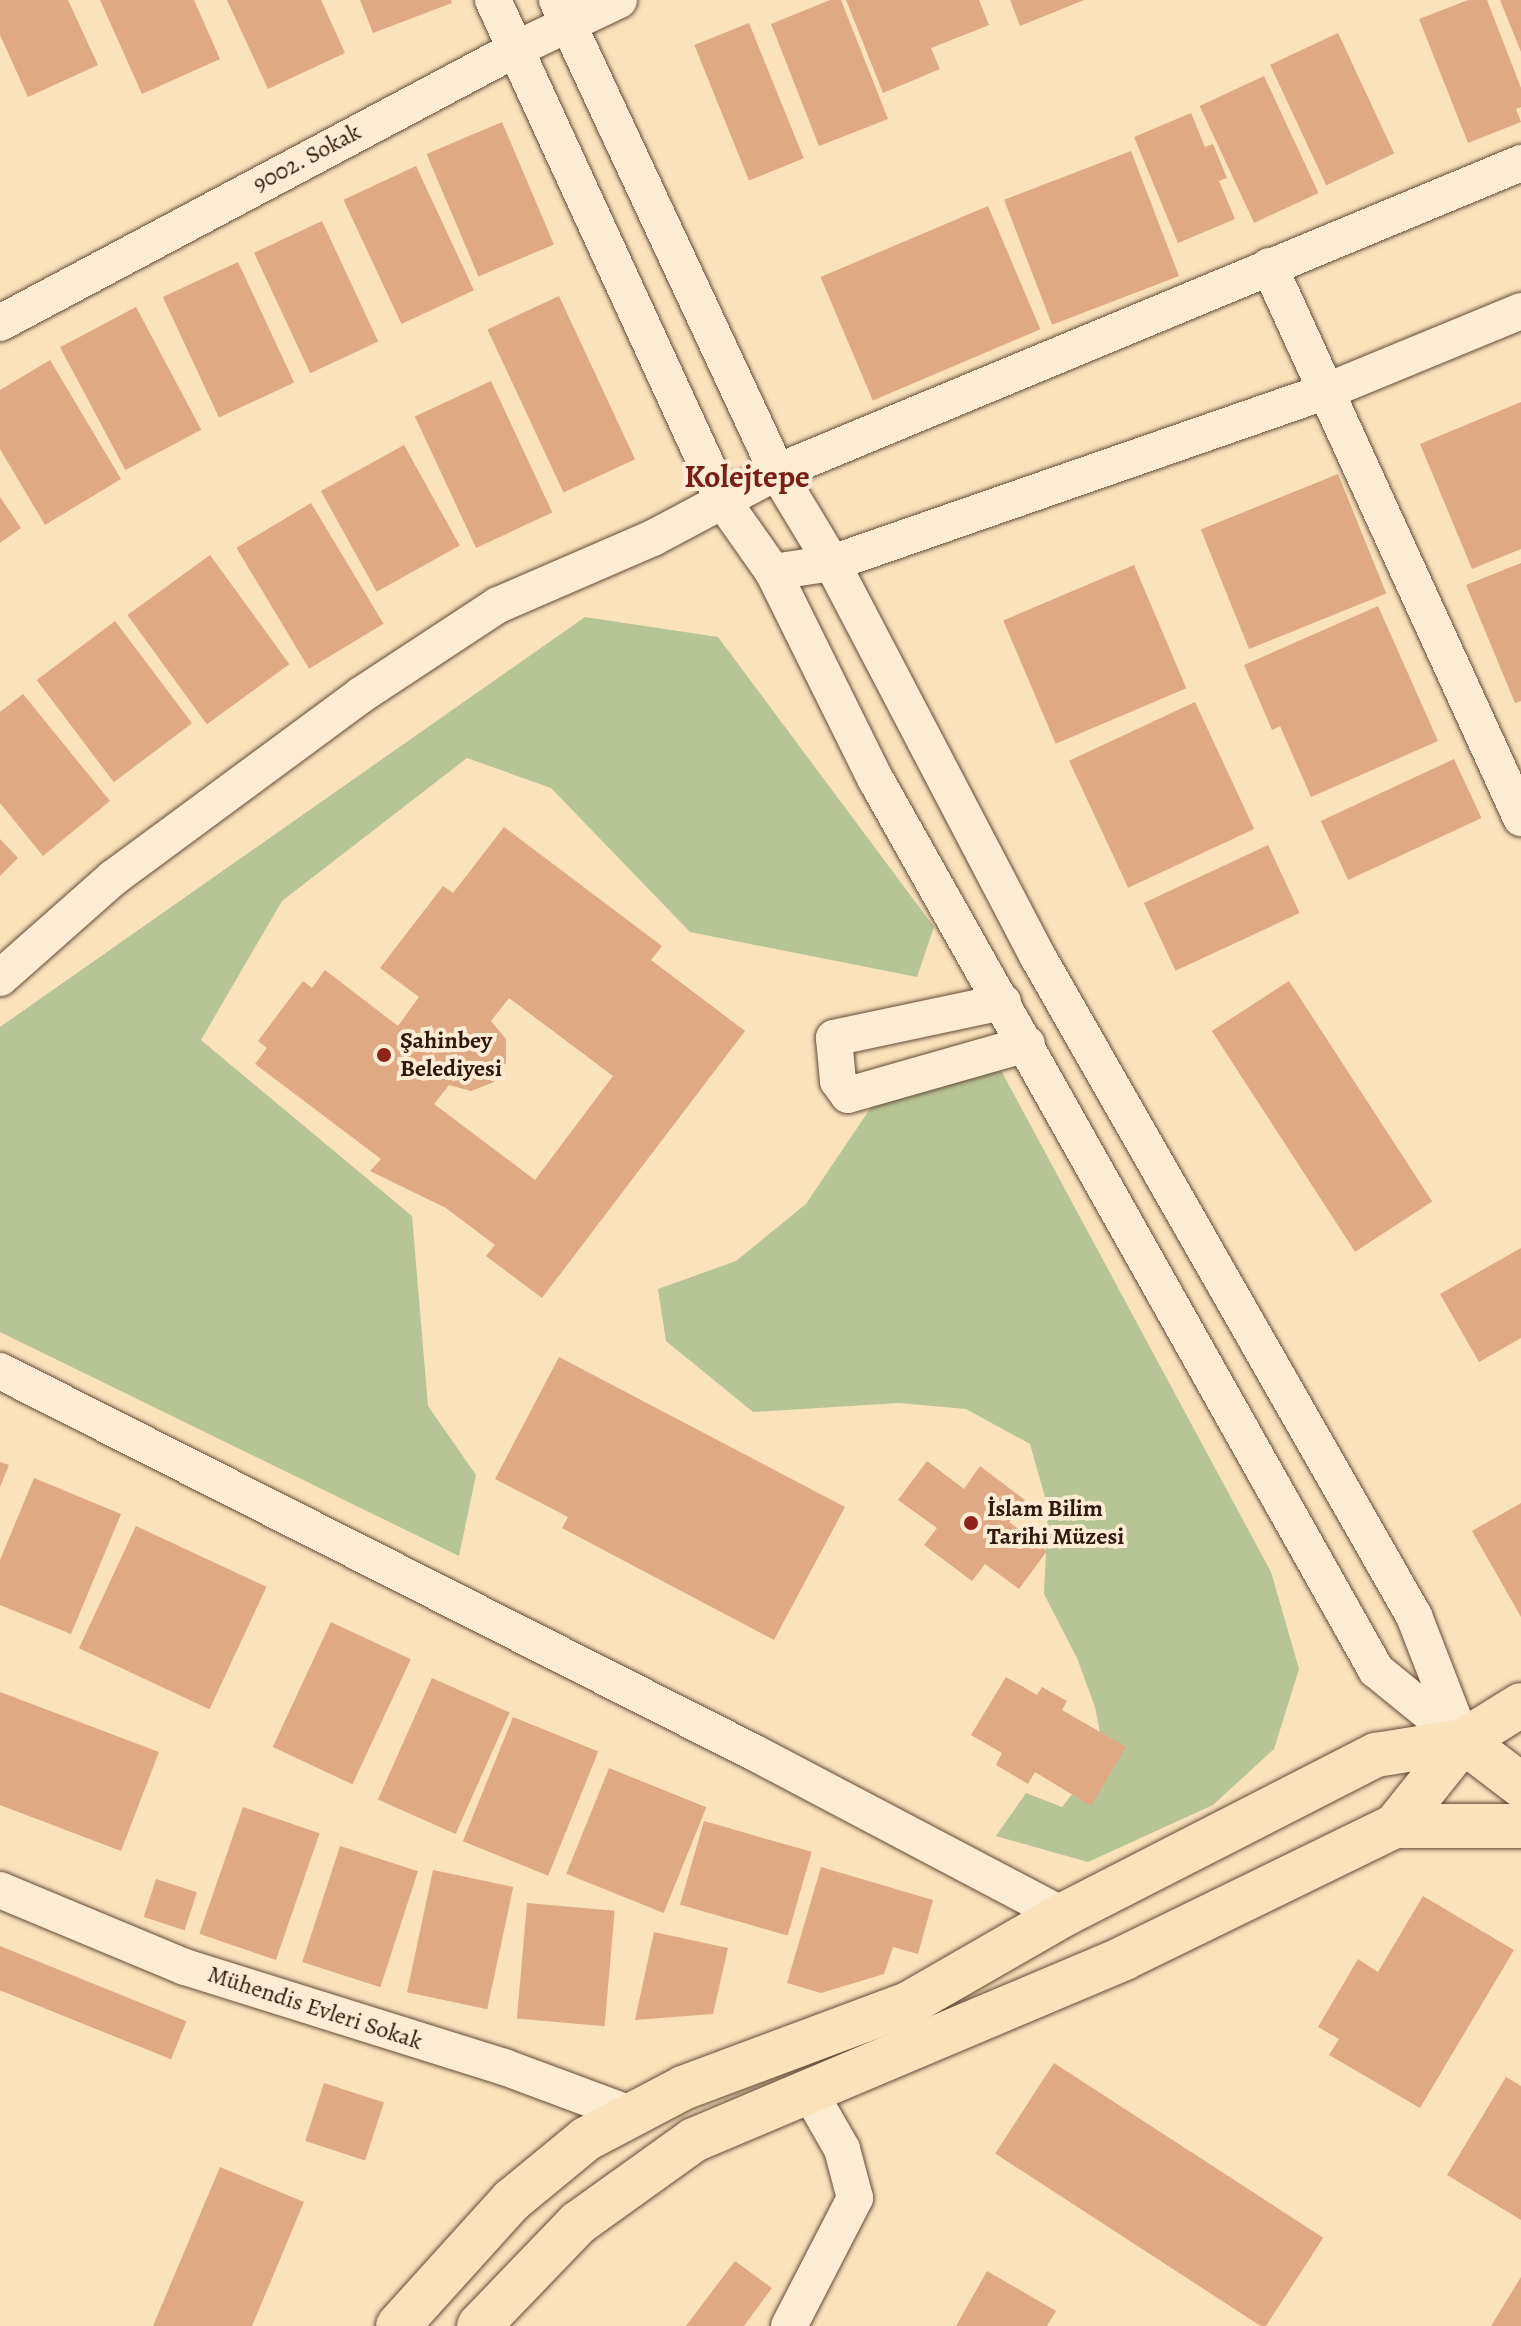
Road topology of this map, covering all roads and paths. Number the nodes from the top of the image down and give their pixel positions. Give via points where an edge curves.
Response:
1 (493, 0) edge
2 (619, 0) edge
3 (562, 11) edge
4 (516, 49) junction
5 (1521, 163) edge
6 (1269, 266) junction
7 (1521, 311) edge
8 (0, 323) edge
9 (1327, 391) junction
10 (777, 472) junction
11 (723, 501) junction
12 (832, 563) junction
13 (773, 572) junction
14 (1521, 818) edge
15 (0, 978) edge
16 (1003, 1002) junction
17 (1027, 1044) junction
18 (0, 1371) edge
19 (1521, 1705) edge
20 (1463, 1741) junction
21 (1521, 1785) edge
22 (1395, 1826) junction
23 (1521, 1826) edge
24 (0, 1890) edge
25 (1063, 1915) junction
26 (807, 2088) junction
27 (633, 2115) junction
28 (398, 2326) edge
29 (479, 2326) edge
30 (789, 2326) edge

1 - 4 street
2 - 3 street, 9002. Sokak
3 - 4 street, 9002. Sokak
3 - 10 street
4 - 8 street, 9002. Sokak
4 - 11 street
5 - 6 street
6 - 9 street
6 - 10 street
7 - 9 street
9 - 12 street
9 - 14 street
10 - 11 street
10 - 12 street
11 - 13 street
11 - 15 street via 653,538 498,605 411,662 113,878
12 - 13 street
12 - 20 street via 1038,957 1414,1616
13 - 16 street via 876,780
16 - 17 street
16 - 17 street via 834,1038 838,1081 848,1095
17 - 20 street via 1376,1670
18 - 25 street
19 - 20 main road
20 - 21 main road
20 - 22 main road
20 - 25 main road via 1376,1755
22 - 23 main road
22 - 26 main road via 1082,1977 956,2033
24 - 27 street, Mühendis Evleri Sokak via 185,1967 504,2067
25 - 27 main road via 908,2004 683,2088
26 - 29 main road via 694,2140 578,2223
26 - 30 street via 842,2149 855,2198
27 - 28 main road via 586,2139 512,2200

